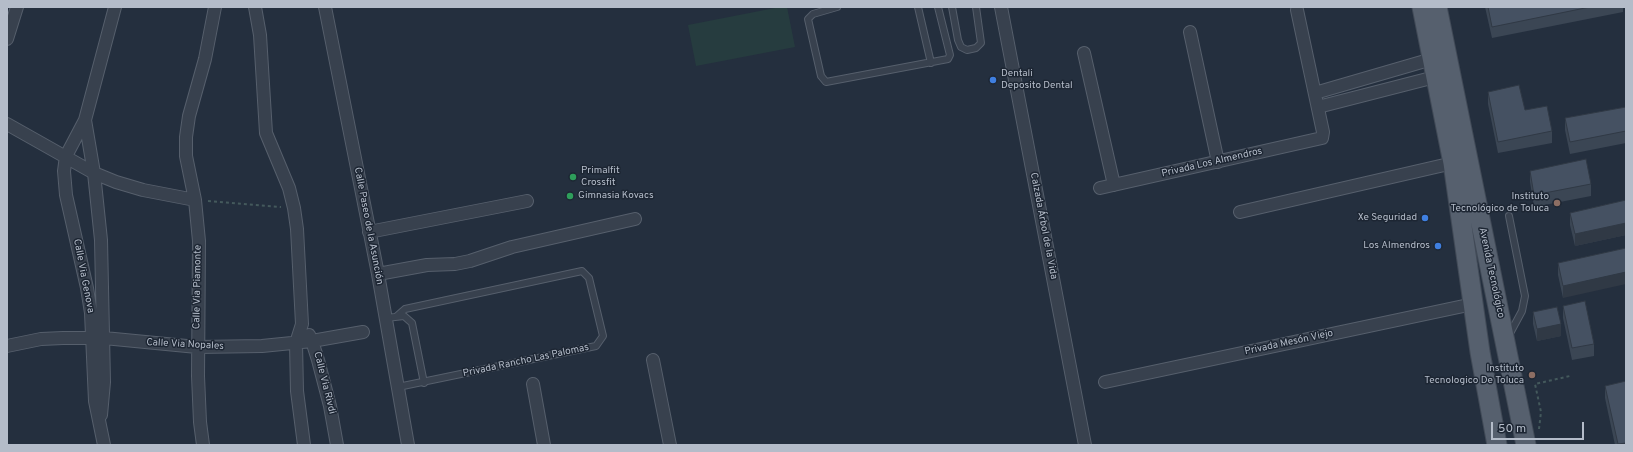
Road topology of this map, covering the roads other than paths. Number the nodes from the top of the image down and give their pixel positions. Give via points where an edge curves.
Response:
1 (17, 7) edge
2 (115, 7) edge
3 (215, 7) edge
4 (255, 7) edge
5 (325, 7) edge
6 (837, 7) edge
7 (918, 7) edge
8 (938, 7) edge
9 (952, 7) edge
10 (976, 7) edge
11 (1001, 7) edge
12 (1422, 7) edge
13 (1437, 7) edge
14 (1297, 10) dead end
15 (1190, 32) dead end
16 (7, 38) edge
17 (1084, 53) dead end
18 (931, 63) junction
19 (1425, 70) junction
20 (1348, 84) junction
21 (1315, 93) junction
22 (1353, 98) junction
23 (1318, 107) junction
24 (85, 120) junction
25 (7, 124) edge
26 (66, 156) junction
27 (1218, 162) junction
28 (1453, 163) junction
29 (94, 173) junction
30 (1114, 185) junction
31 (1100, 188) dead end
32 (195, 200) junction
33 (527, 201) dead end
34 (1240, 212) dead end
35 (1509, 216) dead end
36 (635, 219) dead end
37 (369, 232) junction
38 (378, 274) junction
39 (1473, 304) junction
40 (392, 317) junction
41 (302, 324) junction
42 (363, 332) dead end
43 (98, 338) junction
44 (312, 341) junction
45 (1505, 342) junction
46 (296, 343) junction
47 (7, 346) edge
48 (197, 347) junction
49 (653, 360) dead end
50 (1105, 382) dead end
51 (424, 383) junction
52 (533, 384) dead end
53 (398, 388) junction
54 (1515, 393) junction
55 (1488, 400) junction
56 (104, 445) edge
57 (203, 445) edge
58 (304, 445) edge
59 (337, 445) edge
60 (408, 445) edge
61 (544, 445) edge
62 (670, 445) edge
63 (1085, 445) edge
64 (1497, 445) edge
65 (1526, 445) edge

1 - 16 street
2 - 24 street
3 - 32 street, Calle Via Piamonte via 186,137 187,162
4 - 41 street, Calle Via Rivdi via 260,35 266,133 289,188 294,208
5 - 37 street, Calle Paseo de la Asunción
6 - 18 lane via 813,14 808,19 821,76 826,82
7 - 18 lane
8 - 18 lane via 950,56 944,61
9 - 10 lane via 958,40 961,47 967,50 976,48 981,43
11 - 63 street, Calzada Árbol de la Vida
12 - 19 main road, Avenida Tecnológico
13 - 45 main road, Avenida Tecnológico
14 - 21 street
15 - 27 street
17 - 30 street
19 - 20 street
19 - 22 street
19 - 28 main road, Avenida Tecnológico
20 - 21 street
20 - 22 street
21 - 23 street
22 - 23 street
23 - 27 street, Privada Los Almendros via 1323,135 1320,139
24 - 26 street
24 - 29 street, Calle Via Genova
25 - 26 street
26 - 29 street
26 - 43 street, Calle Via Genova via 66,195
27 - 30 street, Privada Los Almendros
28 - 34 street
28 - 39 main road, Avenida Tecnológico
29 - 32 street via 143,190
29 - 43 street, Calle Via Genova via 101,240
30 - 31 street, Privada Los Almendros
32 - 48 street, Calle Via Piamonte via 198,241
33 - 37 street
35 - 45 lane via 1526,296 1522,311
36 - 38 street via 512,247 470,261 427,265
37 - 38 street, Calle Paseo de la Asunción
38 - 40 street, Calle Paseo de la Asunción
39 - 50 street, Privada Mesón Viejo
39 - 55 main road, Avenida Tecnológico
40 - 51 lane via 404,316 412,323
40 - 51 lane, Privada Rancho Las Palomas via 405,309 582,271 589,278 603,336 596,346
40 - 53 street, Calle Paseo de la Asunción
41 - 44 street, Calle Via Rivdi
41 - 46 street, Calle Via Rivdi
42 - 44 street, Calle Via Nopales
43 - 47 street, Calle Via Nopales via 41,339
43 - 48 street, Calle Via Nopales
43 - 56 street, Calle Via Genova via 103,401 100,422
44 - 46 street, Calle Via Nopales
44 - 59 street, Calle Via Rivdi via 330,406
45 - 54 main road, Avenida Tecnológico
46 - 48 street, Calle Via Nopales
46 - 58 street, Calle Via Rivdi via 297,391
48 - 57 street, Calle Via Piamonte
49 - 62 street
51 - 53 lane, Privada Rancho Las Palomas
52 - 61 street
53 - 60 street, Calle Paseo de la Asunción
54 - 55 main road via 1506,402
54 - 65 main road, Avenida Tecnológico
55 - 64 main road, Avenida Tecnológico

